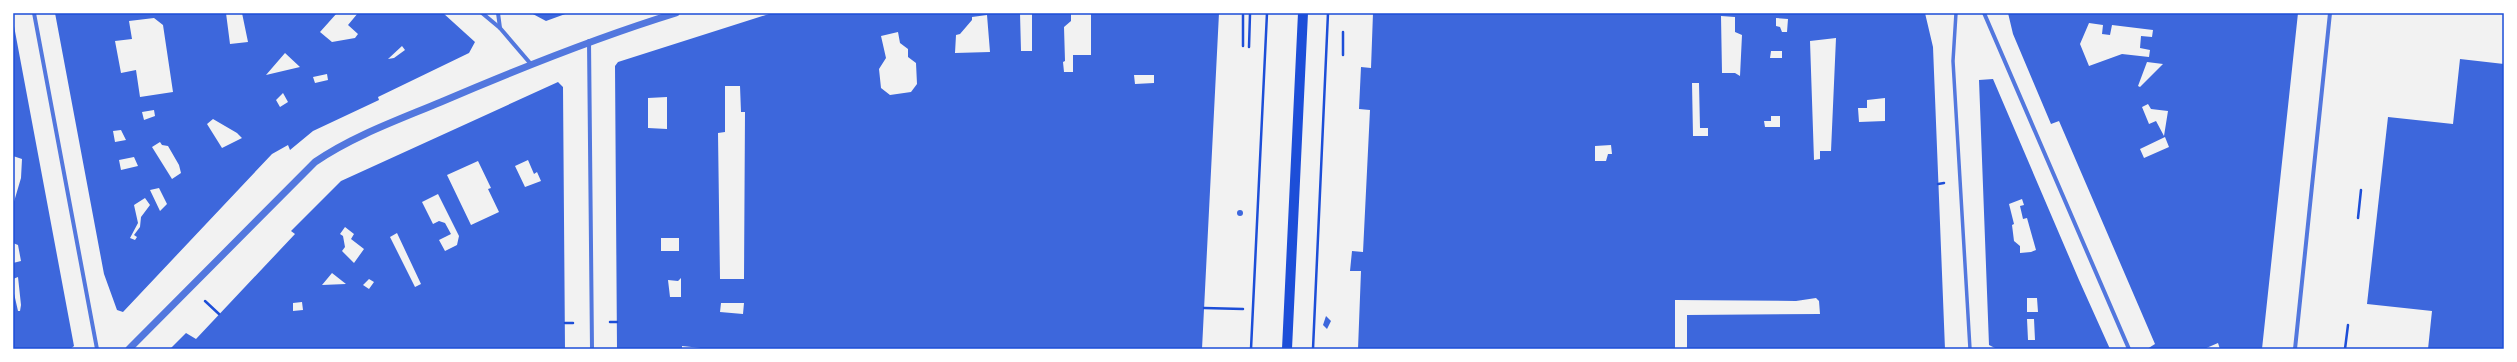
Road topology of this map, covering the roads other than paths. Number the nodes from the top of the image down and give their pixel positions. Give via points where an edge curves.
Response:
1 (34, 13) edge
2 (482, 13) edge
3 (498, 13) edge
4 (676, 13) edge
5 (1303, 13) edge
6 (1956, 13) edge
7 (1984, 13) edge
8 (2330, 13) edge
9 (500, 28) junction
10 (589, 40) junction
11 (530, 63) junction
12 (97, 349) edge
13 (129, 349) edge
14 (592, 349) edge
15 (1287, 349) edge
16 (1970, 349) edge
17 (2129, 349) edge
18 (2295, 349) edge

1 - 12 street
2 - 9 street
3 - 9 street
4 - 10 street
5 - 15 main road
6 - 16 street via 1953,60
7 - 17 street
8 - 18 street
9 - 11 street
10 - 11 street
10 - 14 street
11 - 13 street via 329,152 315,162

